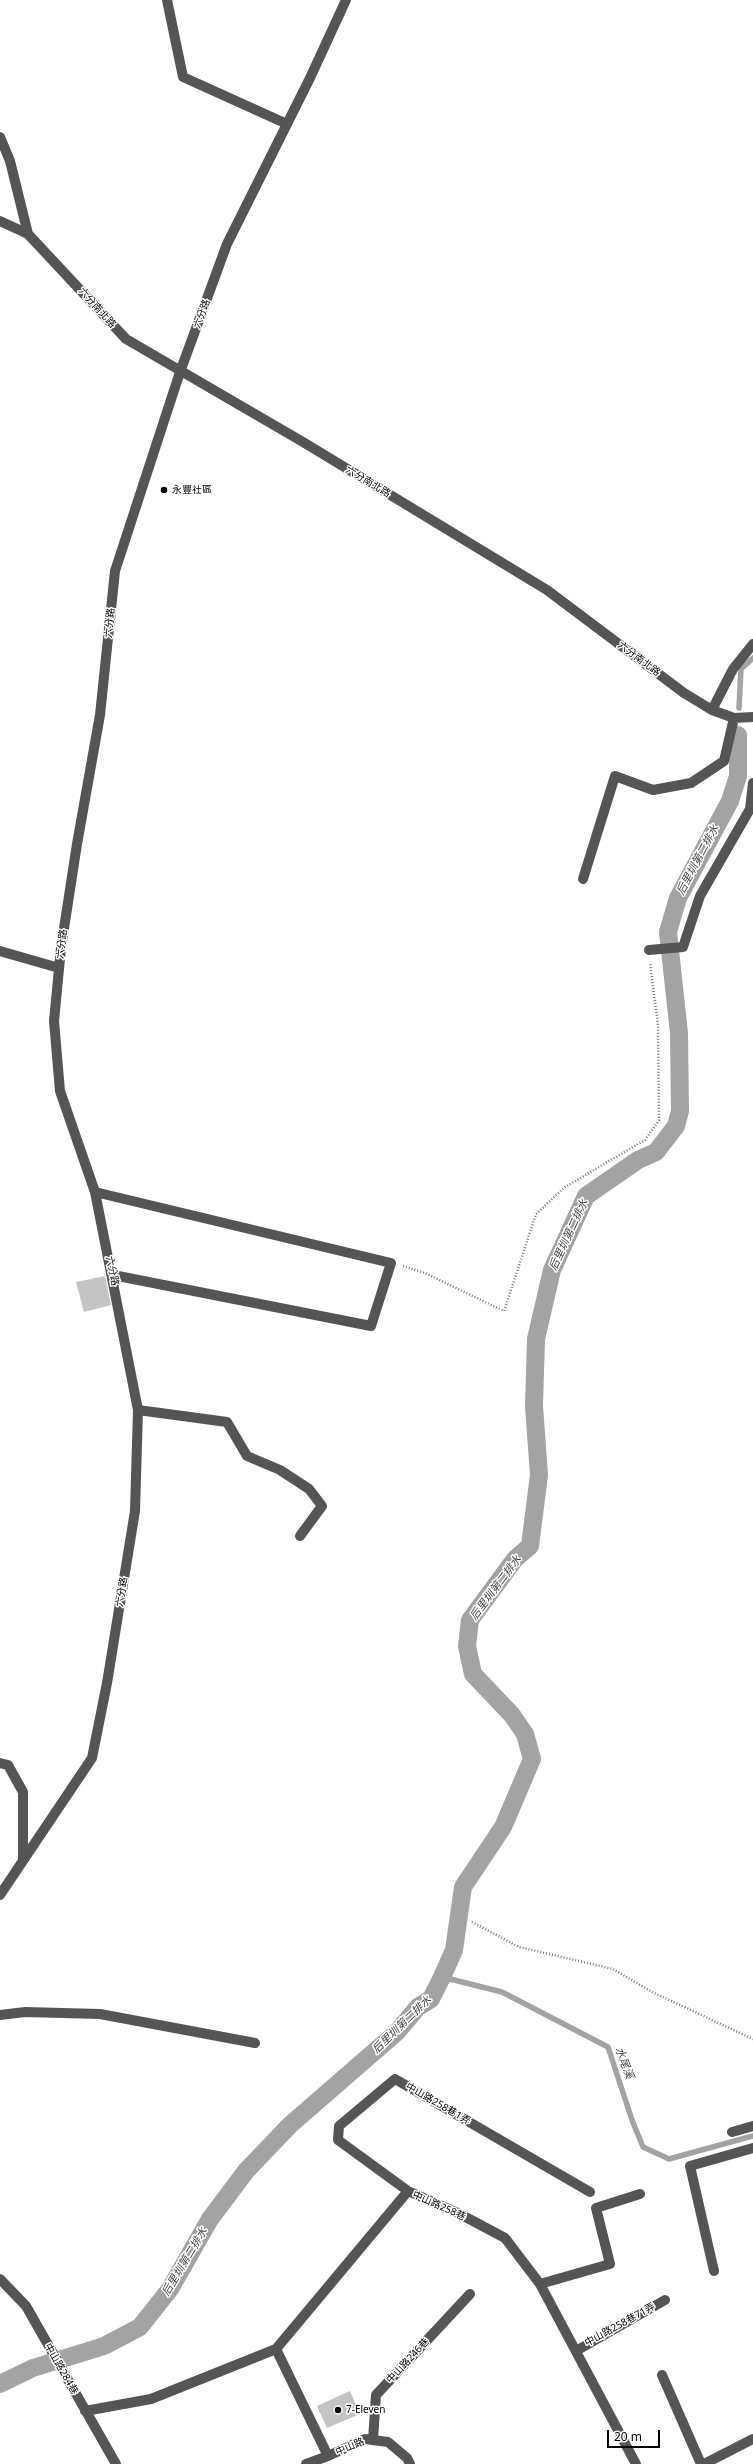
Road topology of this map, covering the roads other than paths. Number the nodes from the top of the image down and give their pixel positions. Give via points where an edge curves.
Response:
1 (167, 0) edge
2 (346, 0) edge
3 (287, 124) junction
4 (0, 137) edge
5 (0, 222) edge
6 (28, 234) junction
7 (180, 372) junction
8 (753, 644) edge
9 (712, 710) junction
10 (734, 718) junction
11 (753, 718) edge
12 (753, 783) edge
13 (584, 879) dead end
14 (649, 950) road end
15 (0, 951) edge
16 (59, 968) junction
17 (95, 1192) junction
18 (113, 1275) junction
19 (138, 1410) junction
20 (300, 1536) dead end
21 (0, 1764) edge
22 (23, 1859) junction
23 (0, 1895) edge
24 (0, 2015) edge
25 (255, 2043) dead end
26 (753, 2126) edge
27 (732, 2132) dead end
28 (753, 2148) edge
29 (408, 2191) junction
30 (590, 2192) dead end
31 (640, 2194) dead end
32 (714, 2271) dead end
33 (0, 2279) edge
34 (540, 2284) junction
35 (470, 2294) dead end
36 (665, 2300) dead end
37 (276, 2350) junction
38 (576, 2351) junction
39 (662, 2375) dead end
40 (85, 2411) junction
41 (753, 2439) edge
42 (373, 2440) junction
43 (328, 2456) junction
44 (116, 2464) edge
45 (306, 2464) edge
46 (410, 2464) edge
47 (636, 2464) edge
48 (703, 2464) edge

1 - 3 street via 182,77
2 - 3 street, 六分路
3 - 7 street, 六分路 via 227,244
4 - 6 street via 10,161
5 - 6 street, 六分南北路
6 - 7 street, 六分南北路 via 126,339
7 - 9 street, 六分南北路 via 303,442 546,590 684,693
7 - 16 street, 六分路 via 115,571 100,715 76,844
8 - 9 street via 733,668
9 - 10 street, 六分南北路
10 - 11 street, 六分南北路
10 - 13 street via 724,761 691,783 654,790 615,776
12 - 14 street via 750,809 700,896 683,948
15 - 16 street
16 - 17 street, 六分路 via 54,1021 60,1091
17 - 18 street, 六分路
17 - 18 street via 391,1263 371,1326
18 - 19 street, 六分路
19 - 20 street via 227,1422 247,1456 280,1470 309,1489 322,1506
19 - 22 street, 六分路 via 136,1510 92,1758
21 - 22 street via 8,1765 23,1792
22 - 23 street, 六分路
24 - 25 street via 26,2012 100,2014
26 - 27 street
28 - 32 street via 690,2166
29 - 30 street, 中山路258巷1弄 via 338,2140 339,2126 395,2079
29 - 34 street, 中山路258巷 via 458,2213 505,2238
29 - 37 street, 中山路258巷
31 - 34 street via 596,2208 610,2264
33 - 40 street, 中山路284巷 via 26,2306
34 - 38 street, 中山路258巷
35 - 42 street, 中山路246巷 via 376,2395
36 - 38 street, 中山路258巷71弄
37 - 40 street via 151,2399
37 - 43 street
38 - 47 street, 中山路258巷
39 - 48 street
40 - 44 street, 中山路284巷
41 - 48 street
42 - 43 street, 中山路 via 365,2439
42 - 46 street, 中山路 via 388,2442 407,2458
43 - 45 street, 中山路

